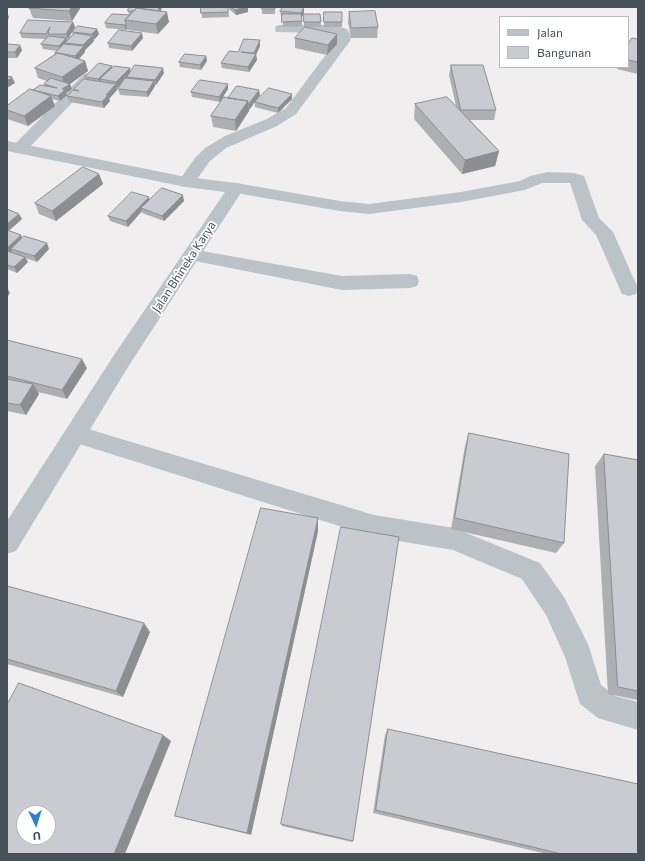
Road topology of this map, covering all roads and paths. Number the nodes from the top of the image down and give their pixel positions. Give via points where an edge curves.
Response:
1 (281, 28) edge
2 (99, 66) edge
3 (14, 147) edge
4 (186, 182) junction
5 (236, 188) junction
6 (191, 255) junction
7 (410, 281) dead end
8 (629, 289) dead end
9 (75, 434) junction
10 (7, 543) edge
11 (638, 716) edge

1 - 4 street via 333,29 342,32 344,36 343,41 291,111 280,120 243,134 210,152
2 - 3 street via 53,116
3 - 4 street
4 - 5 street
5 - 6 street, Jalan Bhineka Karya
5 - 8 street via 369,209 461,198 525,185 542,178 574,178 578,180 591,220 604,232
6 - 7 street via 342,284
6 - 9 street, Jalan Bhineka Karya
9 - 10 street, Jalan Bhineka Karya
9 - 11 street via 374,526 454,539 531,570 555,606 578,654 590,694 608,708

